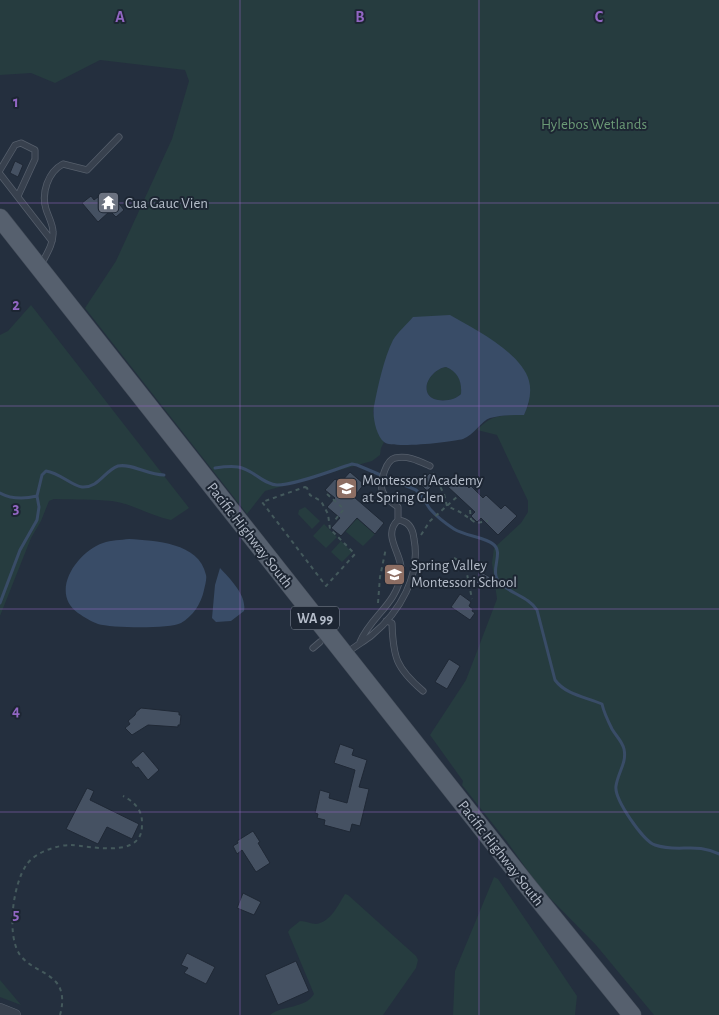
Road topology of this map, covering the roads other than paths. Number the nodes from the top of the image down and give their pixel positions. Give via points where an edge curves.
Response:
1 (119, 137) dead end
2 (0, 170) edge
3 (0, 174) edge
4 (18, 196) junction
5 (0, 218) edge
6 (0, 237) edge
7 (52, 242) junction
8 (39, 268) junction
9 (430, 466) road end
10 (398, 520) junction
11 (386, 621) junction
12 (360, 642) junction
13 (344, 655) junction
14 (423, 691) dead end
15 (0, 1009) edge
16 (15, 1015) edge
17 (618, 1015) edge
18 (632, 1015) edge

1 - 7 lane via 87,170 63,164 53,170 44,202 54,229
2 - 4 lane via 15,145 21,143 35,150 35,159
3 - 4 lane
4 - 7 lane
5 - 8 main road, Pacific Highway South / WA 99
6 - 17 main road, Pacific Highway South / WA 99 via 317,645
7 - 8 lane
8 - 13 main road, Pacific Highway South / WA 99
9 - 10 lane via 414,458 394,458 388,463 382,490 398,507
10 - 11 lane via 409,524 414,536 416,564 403,599
10 - 12 lane via 391,531 402,570 400,584
11 - 12 lane
11 - 14 lane via 392,623 393,652 401,668
12 - 13 lane
13 - 18 main road, Pacific Highway South / WA 99
15 - 16 street

